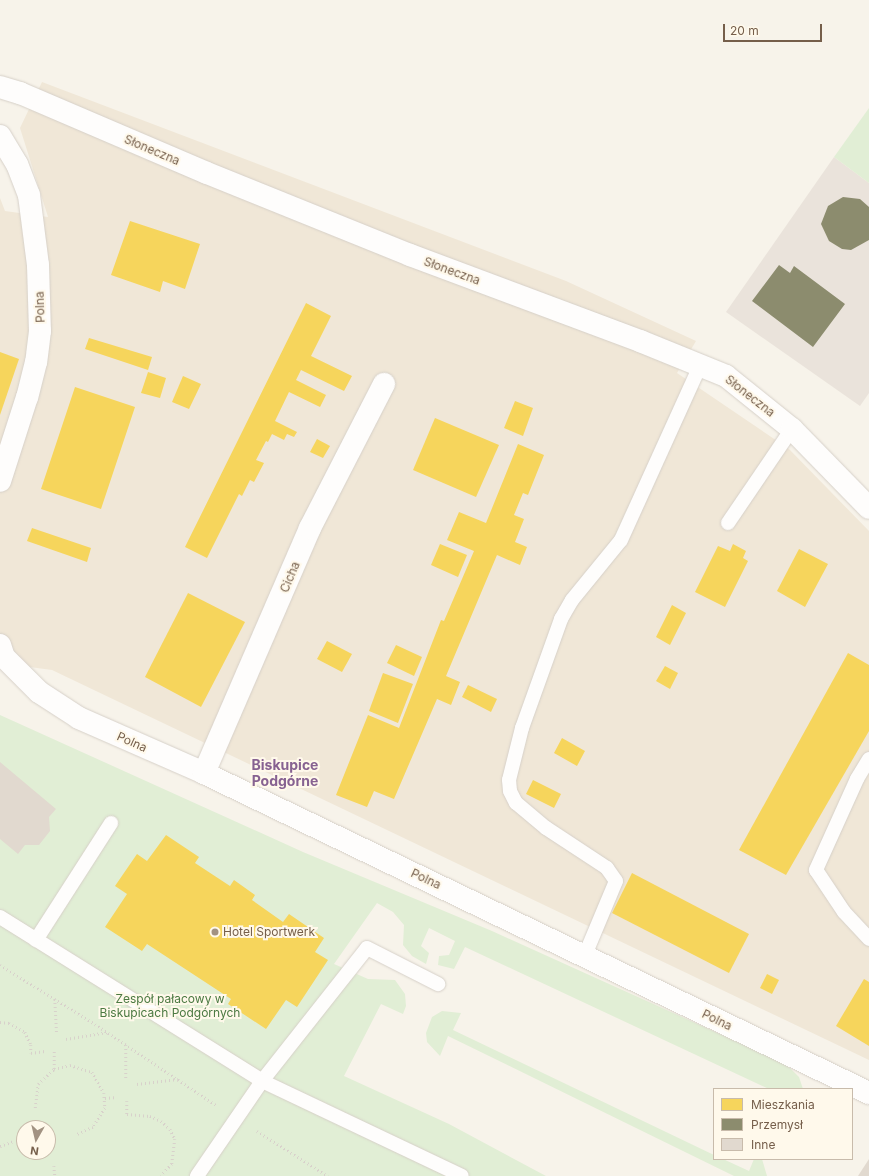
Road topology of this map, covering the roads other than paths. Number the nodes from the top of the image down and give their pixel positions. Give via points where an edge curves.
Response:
1 (0, 87) edge
2 (0, 136) edge
3 (700, 366) junction
4 (384, 384) dead end
5 (792, 429) junction
6 (0, 481) edge
7 (869, 508) edge
8 (728, 523) dead end
9 (1, 655) edge
10 (869, 759) edge
11 (204, 774) junction
12 (111, 823) dead end
13 (0, 917) edge
14 (869, 939) edge
15 (36, 940) junction
16 (585, 955) junction
17 (438, 984) dead end
18 (262, 1080) junction
19 (869, 1094) edge
20 (197, 1176) edge
21 (462, 1176) edge

1 - 3 street, Słoneczna via 20,93 410,256
2 - 6 street, Polna via 17,164 29,195 38,265 40,331 29,390
3 - 5 street, Słoneczna via 726,376
3 - 16 lane via 621,540 572,600 561,619 522,728 509,780 510,791 516,803 546,828 607,868 616,881
4 - 11 street, Cicha via 310,528
5 - 7 street, Słoneczna
5 - 8 lane
9 - 11 street, Polna via 39,692 79,718
10 - 14 lane via 857,779 816,870 844,912
11 - 16 street, Polna
12 - 15 lane
13 - 15 lane
15 - 18 lane
16 - 19 street, Polna
17 - 18 lane via 367,948
18 - 20 lane
18 - 21 lane

